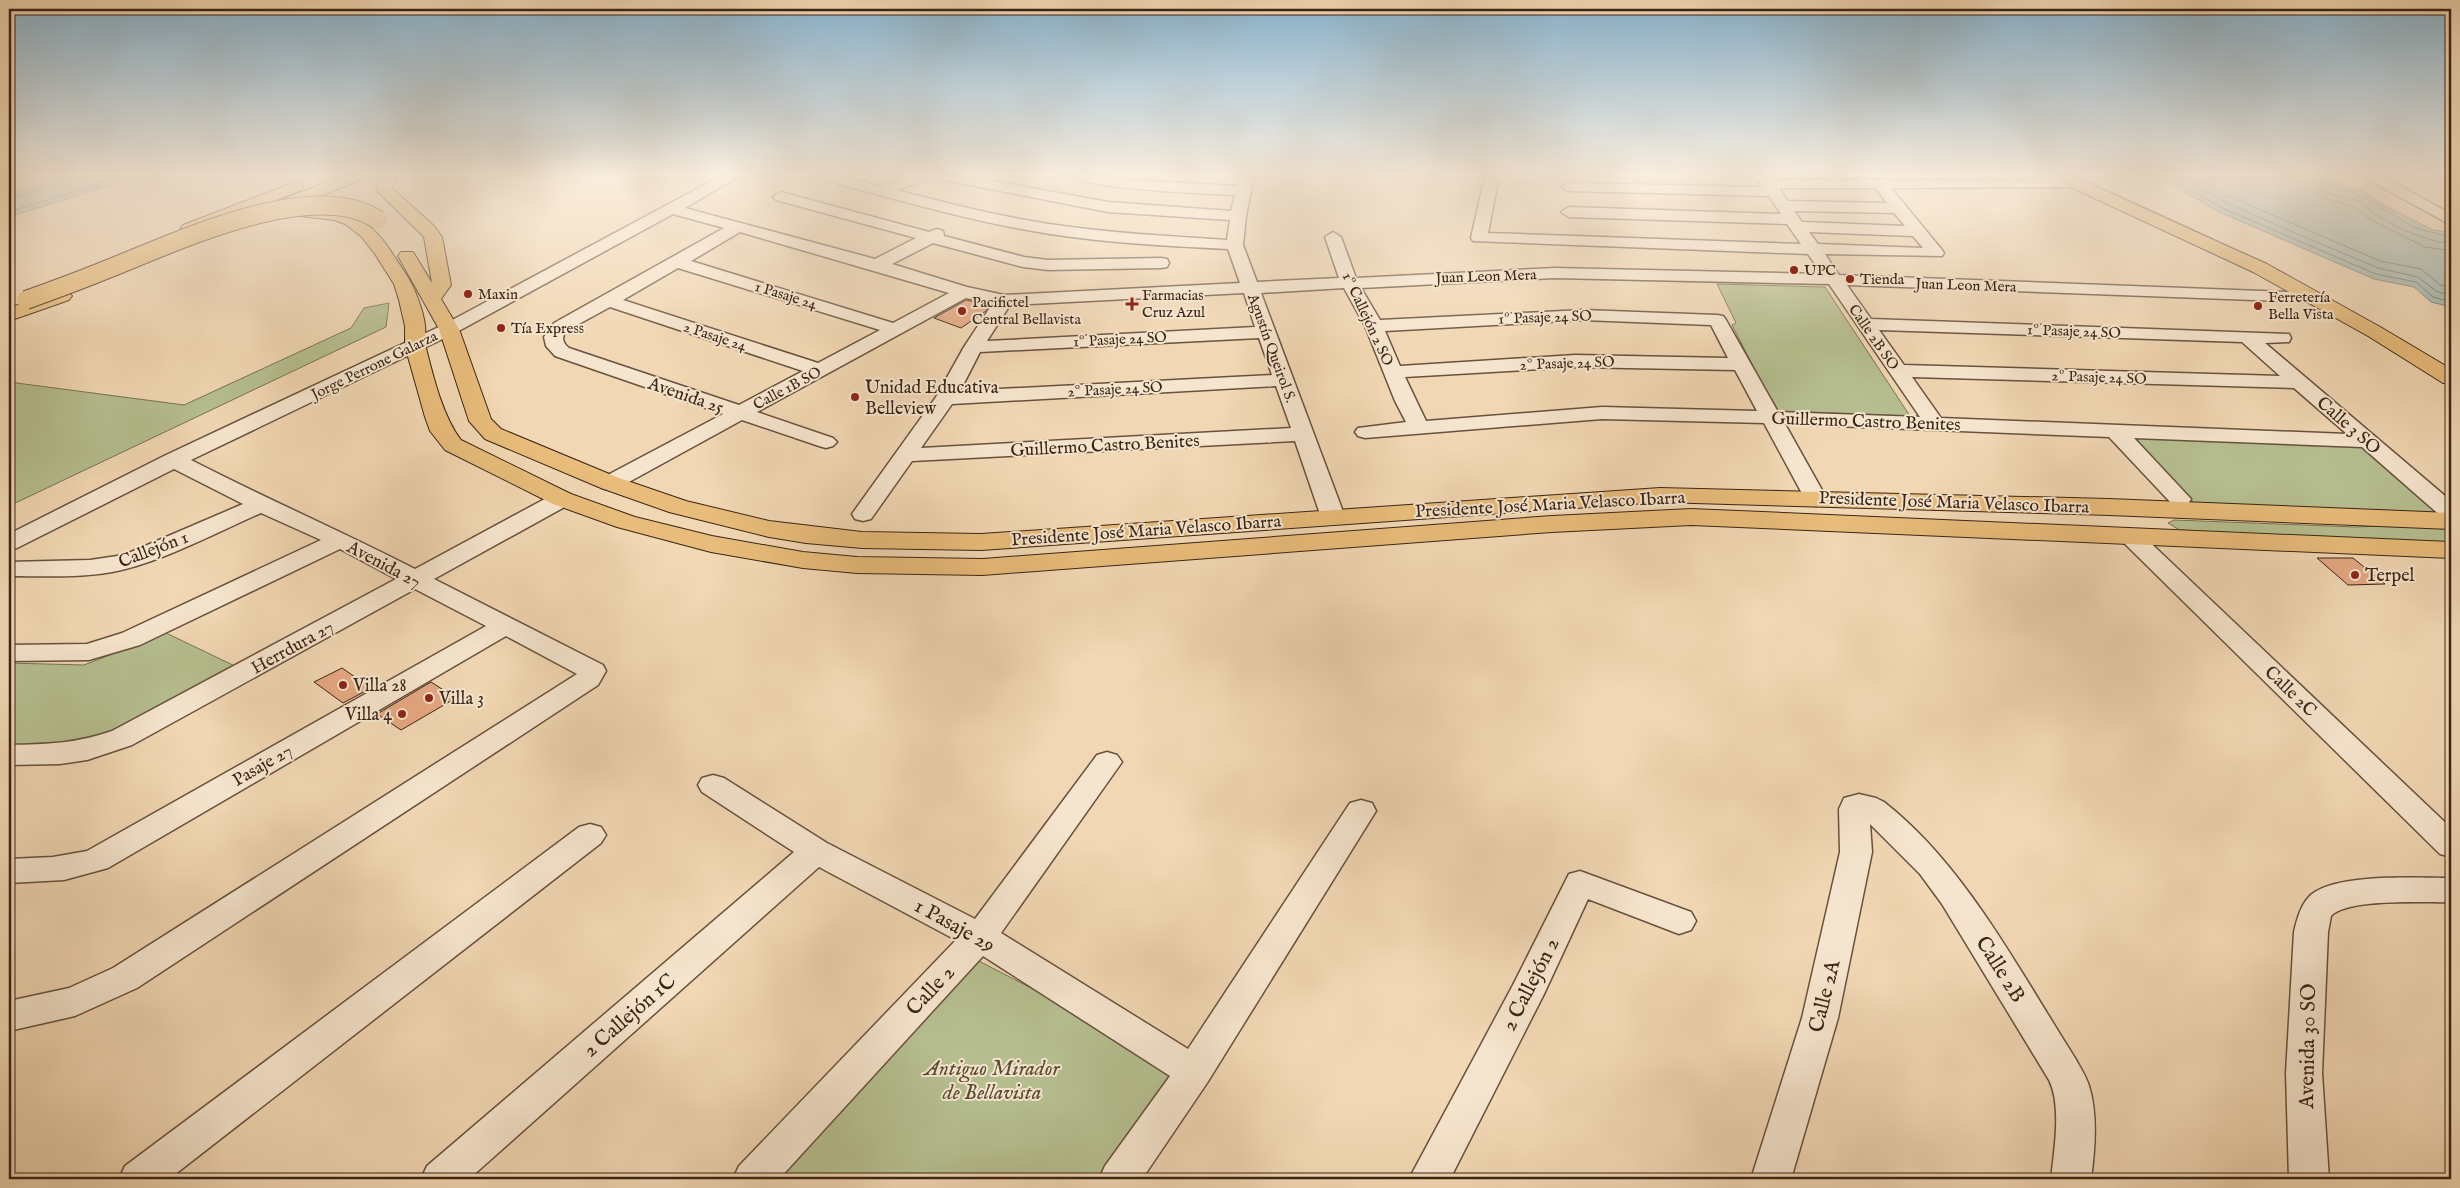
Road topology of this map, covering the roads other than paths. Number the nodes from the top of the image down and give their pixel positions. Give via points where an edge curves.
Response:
1 (188, 231) edge
2 (202, 231) edge
3 (222, 231) edge
4 (365, 231) edge
5 (389, 231) edge
6 (429, 231) edge
7 (631, 231) edge
8 (729, 231) edge
9 (752, 231) edge
10 (910, 231) edge
11 (943, 231) edge
12 (1075, 231) edge
13 (1236, 231) edge
14 (1480, 231) edge
15 (1572, 231) edge
16 (1801, 231) edge
17 (1918, 231) edge
18 (2187, 231) edge
19 (2202, 231) edge
20 (931, 237) junction
21 (1333, 237) dead end
22 (1573, 241) junction
23 (1235, 245) junction
24 (1813, 248) junction
25 (677, 262) junction
26 (1161, 263) dead end
27 (877, 265) junction
28 (1835, 280) junction
29 (1349, 281) junction
30 (1250, 287) junction
31 (964, 292) junction
32 (2311, 297) junction
33 (431, 299) junction
34 (1004, 300) junction
35 (15, 301) edge
36 (609, 302) junction
37 (2358, 309) junction
38 (2334, 311) junction
39 (9, 315) edge
40 (1866, 324) junction
41 (1374, 326) junction
42 (449, 329) junction
43 (896, 329) junction
44 (1266, 332) junction
45 (2246, 337) junction
46 (2282, 338) dead end
47 (415, 346) junction
48 (974, 347) junction
49 (2451, 359) edge
50 (1742, 364) junction
51 (2451, 368) edge
52 (820, 370) junction
53 (1898, 371) junction
54 (1393, 372) junction
55 (2451, 378) edge
56 (1284, 380) junction
57 (2299, 382) junction
58 (2451, 388) edge
59 (946, 398) junction
60 (739, 414) junction
61 (1772, 418) junction
62 (1935, 424) junction
63 (1420, 426) junction
64 (2114, 431) junction
65 (1366, 432) dead end
66 (1303, 434) junction
67 (2367, 441) junction
68 (826, 442) dead end
69 (907, 455) junction
70 (174, 460) junction
71 (610, 483) junction
72 (562, 499) junction
73 (1816, 499) junction
74 (1538, 503) junction
75 (2176, 504) junction
76 (261, 505) junction
77 (2109, 507) junction
78 (2451, 512) edge
79 (863, 514) dead end
80 (1333, 517) junction
81 (2451, 521) edge
82 (1552, 524) junction
83 (2130, 536) junction
84 (2196, 539) junction
85 (340, 540) junction
86 (9, 543) edge
87 (2451, 550) edge
88 (9, 569) edge
89 (414, 580) junction
90 (505, 626) junction
91 (9, 653) edge
92 (9, 755) edge
93 (1107, 762) dead end
94 (713, 785) dead end
95 (1854, 809) joint
96 (1361, 811) dead end
97 (590, 835) dead end
98 (2451, 846) edge
99 (816, 852) junction
100 (9, 871) edge
101 (2451, 890) edge
102 (1679, 920) dead end
103 (980, 937) junction
104 (9, 1016) edge
105 (1194, 1072) junction
106 (139, 1179) edge
107 (441, 1179) edge
108 (753, 1179) edge
109 (1119, 1179) edge
110 (1429, 1179) edge
111 (1771, 1179) edge
112 (2071, 1179) edge
113 (2309, 1179) edge

1 - 35 main road
2 - 35 main road, Presidente José Maria Velasco Ibarra, bridge
3 - 39 main road via 108,279
4 - 47 main road, Presidente José Maria Velasco Ibarra via 384,252 403,284 415,326
5 - 33 main road, Presidente José Maria Velasco Ibarra, bridge via 405,252
6 - 33 main road via 433,237 442,285
7 - 42 street, Jorge Perrone Galarza
8 - 25 street
9 - 27 street, Juan Leon Mera
10 - 20 street
11 - 20 street
12 - 23 street
13 - 23 street, Agustín Queirol S.
14 - 22 street via 1479,238
15 - 22 street
16 - 24 street, Calle 2B SO
17 - 24 street via 1936,253
18 - 32 main road
19 - 37 main road via 2288,269
20 - 26 street via 1032,263
20 - 27 street
21 - 29 street, 1º Callejón 2 SO
22 - 24 street
23 - 30 street, Agustín Queirol S.
24 - 28 street, Calle 2B SO
25 - 36 street
25 - 43 street, 1 Pasaje 24
27 - 31 street, Juan Leon Mera
28 - 29 street, Juan Leon Mera via 1555,273
28 - 32 street, Juan Leon Mera
28 - 40 street, Calle 2B SO
29 - 30 street, Juan Leon Mera
29 - 41 street, 1º Callejón 2 SO
30 - 34 street, Juan Leon Mera
30 - 44 street, Agustín Queirol S.
31 - 34 street, Juan Leon Mera
31 - 43 street, Calle 1B SO
32 - 38 main road
33 - 42 main road, Presidente José Maria Velasco Ibarra
34 - 48 street
36 - 52 street, 2 Pasaje 24
36 - 60 street, Avenida 25 via 560,327 552,340 555,346 562,352
37 - 49 main road via 2408,333
37 - 51 main road
38 - 55 main road
38 - 58 main road via 2359,331
40 - 45 street, 1º Pasaje 24 SO
40 - 53 street, Calle 2B SO
41 - 50 street, 1º Pasaje 24 SO via 1583,315 1717,320
41 - 54 street, 1º Callejón 2 SO
42 - 47 street, Jorge Perrone Galarza
42 - 71 main road, Presidente José Maria Velasco Ibarra via 480,421 493,434
43 - 52 street, Calle 1B SO
44 - 48 street, 1º Pasaje 24 SO
44 - 56 street, Agustín Queirol S.
45 - 46 street, 1º Pasaje 24 SO
45 - 57 street, Calle 3 SO
47 - 70 street, Jorge Perrone Galarza
47 - 72 main road, Presidente José Maria Velasco Ibarra via 442,431 453,445
48 - 59 street
50 - 54 street, 2º Pasaje 24 SO via 1575,361
50 - 61 street
52 - 60 street, Calle 1B SO
53 - 57 street, 2º Pasaje 24 SO
53 - 62 street, Calle 2B SO
54 - 63 street, 1º Callejón 2 SO
56 - 59 street, 2º Pasaje 24 SO
56 - 66 street, Agustín Queirol S.
57 - 67 street, Calle 3 SO
59 - 69 street
60 - 68 street, Avenida 25
60 - 71 street, Calle 1B SO
61 - 62 street, Guillermo Castro Benites
61 - 63 street, Guillermo Castro Benites via 1602,413
61 - 73 street
62 - 64 street, Guillermo Castro Benites
63 - 65 street, Guillermo Castro Benites
64 - 67 street, Guillermo Castro Benites
64 - 75 street
66 - 69 street, Guillermo Castro Benites
66 - 80 street, Agustín Queirol S.
67 - 78 street, Calle 3 SO
69 - 79 street
70 - 76 street, Avenida 27
70 - 86 street, Jorge Perrone Galarza
71 - 80 main road, Presidente José Maria Velasco Ibarra via 721,518 806,535 862,540 981,542
72 - 82 main road, Presidente José Maria Velasco Ibarra via 626,522 710,544 803,560 857,565 984,567
72 - 89 street, Herrdura 27
73 - 74 main road, Presidente José Maria Velasco Ibarra via 1660,495
73 - 77 main road, Presidente José Maria Velasco Ibarra
74 - 80 main road, Presidente José Maria Velasco Ibarra
74 - 82 main road via 1530,506 1528,512 1532,518
75 - 77 main road, Presidente José Maria Velasco Ibarra
75 - 81 main road, Presidente José Maria Velasco Ibarra
75 - 84 main road via 2158,515 2160,523 2170,531
76 - 85 street, Avenida 27
76 - 88 street, Callejón 1 via 132,560 111,565
77 - 83 main road via 2126,512 2144,523 2145,531
82 - 83 main road, Presidente José Maria Velasco Ibarra via 1691,517
83 - 84 main road, Presidente José Maria Velasco Ibarra
83 - 98 street, Calle 2C
84 - 87 main road, Presidente José Maria Velasco Ibarra
85 - 89 street, Avenida 27
85 - 91 street via 109,647 89,652
89 - 90 street, Avenida 27
89 - 92 street, Herrdura 27 via 122,738 87,750
90 - 100 street, Pasaje 27 via 97,860 46,872
90 - 104 street, Avenida 27 via 593,671 588,679 125,978 75,1001
93 - 103 street, Calle 2
94 - 99 street, 1 Pasaje 29
95 - 111 street, Calle 2A via 1856,852 1822,1008
95 - 112 street, Calle 2B via 1862,804 1880,814 1944,882 2051,1049 2070,1085 2074,1104
96 - 105 street
97 - 106 street
99 - 103 street, 1 Pasaje 29
99 - 107 street, 2 Callejón 1C
101 - 113 street, Avenida 30 SO via 2344,894 2325,901 2315,913 2310,932 2304,1072
102 - 110 street, 2 Callejón 2 via 1580,883
103 - 105 street, 1 Pasaje 29
103 - 108 street, Calle 2
105 - 109 street

